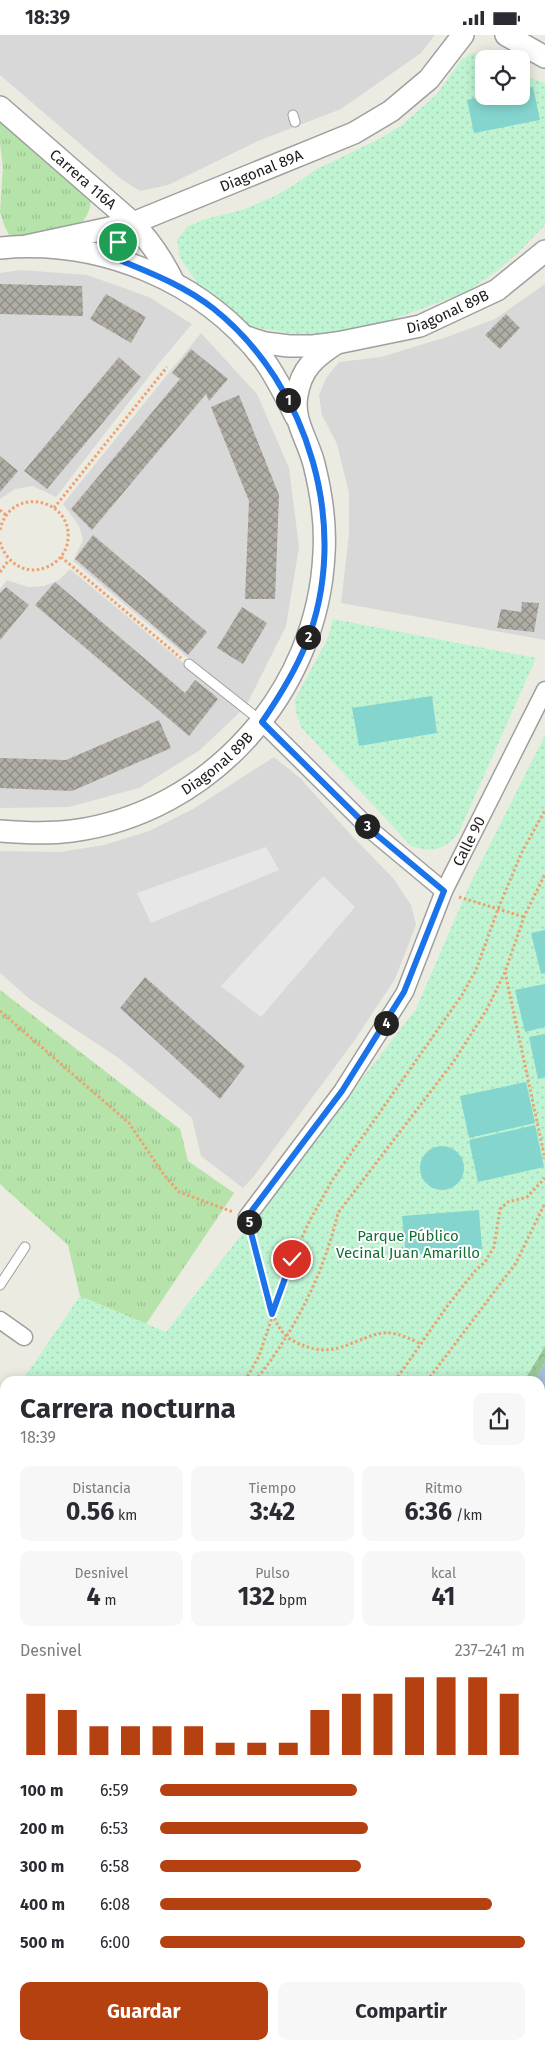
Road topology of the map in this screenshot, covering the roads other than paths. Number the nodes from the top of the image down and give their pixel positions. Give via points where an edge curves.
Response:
1 (463, 35) edge
2 (506, 35) edge
3 (545, 57) edge
4 (0, 107) edge
5 (133, 223) junction
6 (26, 246) junction
7 (0, 249) edge
8 (545, 251) edge
9 (117, 259) junction
10 (174, 283) junction
11 (243, 336) junction
12 (336, 343) junction
13 (297, 419) junction
14 (188, 664) road end
15 (545, 690) edge
16 (262, 722) junction
17 (0, 831) edge
18 (444, 891) junction
19 (247, 1217) road end
20 (25, 1247) dead end
21 (0, 1285) edge
22 (0, 1320) edge
23 (24, 1337) dead end

1 - 5 street, Diagonal 89A via 428,79 391,111 354,133
2 - 3 street
4 - 5 street, Carrera 116A
5 - 6 street, Diagonal 89A
5 - 9 street via 118,242
5 - 10 street, Carrera 116A via 159,254
6 - 7 street, Diagonal 89A
6 - 9 street, Diagonal 89A via 72,249
8 - 12 street, Diagonal 89B via 498,290 420,326
9 - 10 street, Diagonal 89A
10 - 11 street, Diagonal 89A via 214,309
11 - 12 street, Diagonal 89B via 289,346
11 - 13 street, Diagonal 89A via 264,361
12 - 13 street, Diagonal 89B via 317,356 303,374 297,396
13 - 16 street, Diagonal 89B via 313,462 322,507 324,553 319,598 307,642 288,684
14 - 16 lane
15 - 18 street, Calle 90
16 - 17 street, Diagonal 89B via 209,775 144,811 72,831
16 - 18 street via 372,831
18 - 19 street, Calle 90 via 400,1001 342,1091
20 - 21 lane
22 - 23 street

